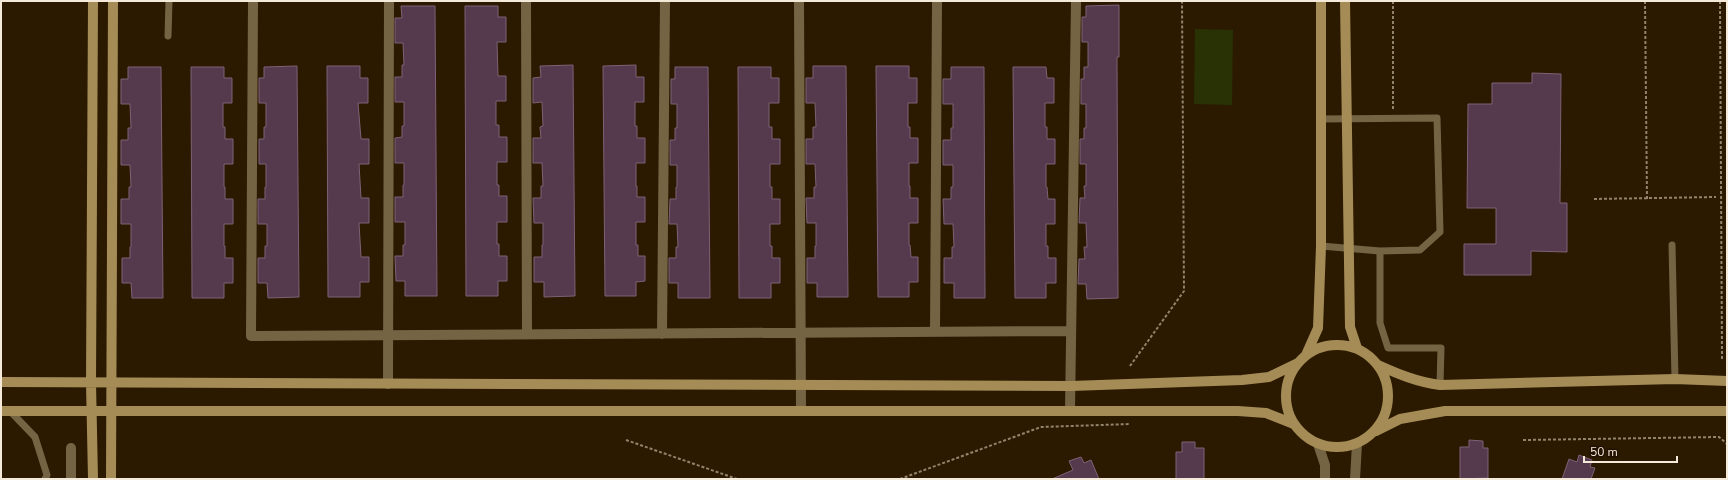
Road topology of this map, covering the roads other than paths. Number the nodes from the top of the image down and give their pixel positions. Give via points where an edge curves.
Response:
1 (93, 1) edge
2 (114, 1) edge
3 (170, 1) edge
4 (253, 1) edge
5 (389, 1) edge
6 (526, 1) edge
7 (665, 1) edge
8 (799, 1) edge
9 (937, 1) edge
10 (1076, 1) edge
11 (1321, 1) edge
12 (1345, 1) edge
13 (168, 36) dead end
14 (1347, 118) junction
15 (1320, 119) junction
16 (1321, 246) junction
17 (1672, 246) dead end
18 (1350, 248) junction
19 (1380, 251) junction
20 (1071, 331) junction
21 (935, 332) junction
22 (800, 333) junction
23 (527, 334) junction
24 (662, 334) junction
25 (388, 335) junction
26 (1357, 348) junction
27 (1306, 355) junction
28 (1298, 364) junction
29 (1378, 365) junction
30 (1675, 379) junction
31 (1727, 381) edge
32 (1, 382) edge
33 (91, 383) junction
34 (110, 383) junction
35 (388, 384) junction
36 (800, 385) junction
37 (1440, 385) junction
38 (1071, 386) junction
39 (92, 410) junction
40 (112, 410) junction
41 (801, 410) junction
42 (1070, 410) junction
43 (6, 411) edge
44 (1727, 411) edge
45 (1294, 424) junction
46 (1376, 430) junction
47 (1318, 444) junction
48 (1357, 444) junction
49 (70, 448) dead end
50 (46, 479) edge
51 (71, 479) edge
52 (93, 479) edge
53 (111, 479) edge
54 (1325, 479) edge
55 (1355, 479) edge

1 - 33 street
2 - 34 street
3 - 13 lane
4 - 25 street via 252,336
5 - 25 street
6 - 23 street
7 - 24 street
8 - 22 street
9 - 21 street
10 - 20 street
11 - 15 street
12 - 14 street
14 - 15 lane
14 - 18 street
14 - 19 lane via 1437,118 1440,232 1420,250
15 - 16 street
16 - 18 lane
16 - 27 street via 1318,328
17 - 30 lane
18 - 19 lane
18 - 26 street via 1350,327
19 - 37 lane via 1380,323 1388,348 1441,348
20 - 21 street
20 - 38 street
21 - 22 street
22 - 24 street
22 - 36 street
23 - 24 street
23 - 25 street
25 - 35 street
26 - 27 street via 1331,345 1318,348
26 - 29 street via 1369,355
27 - 28 street
28 - 38 street via 1269,377 1242,380
28 - 45 street via 1289,377 1286,393 1288,409
29 - 37 street via 1424,383
29 - 46 street via 1386,380 1389,398 1385,415
30 - 31 street
30 - 37 street
32 - 33 street
33 - 34 street
33 - 39 street
34 - 35 street
34 - 40 street
35 - 36 street
36 - 38 street
36 - 41 street
38 - 42 street
39 - 40 street
39 - 43 street
39 - 52 street
40 - 41 street
40 - 53 street
41 - 42 street
42 - 45 street via 1238,411 1266,413
43 - 50 lane via 35,437
44 - 46 street via 1445,411 1400,419
45 - 47 street via 1304,436
46 - 48 street
47 - 48 street via 1331,448
47 - 54 street
48 - 55 street
49 - 51 street

